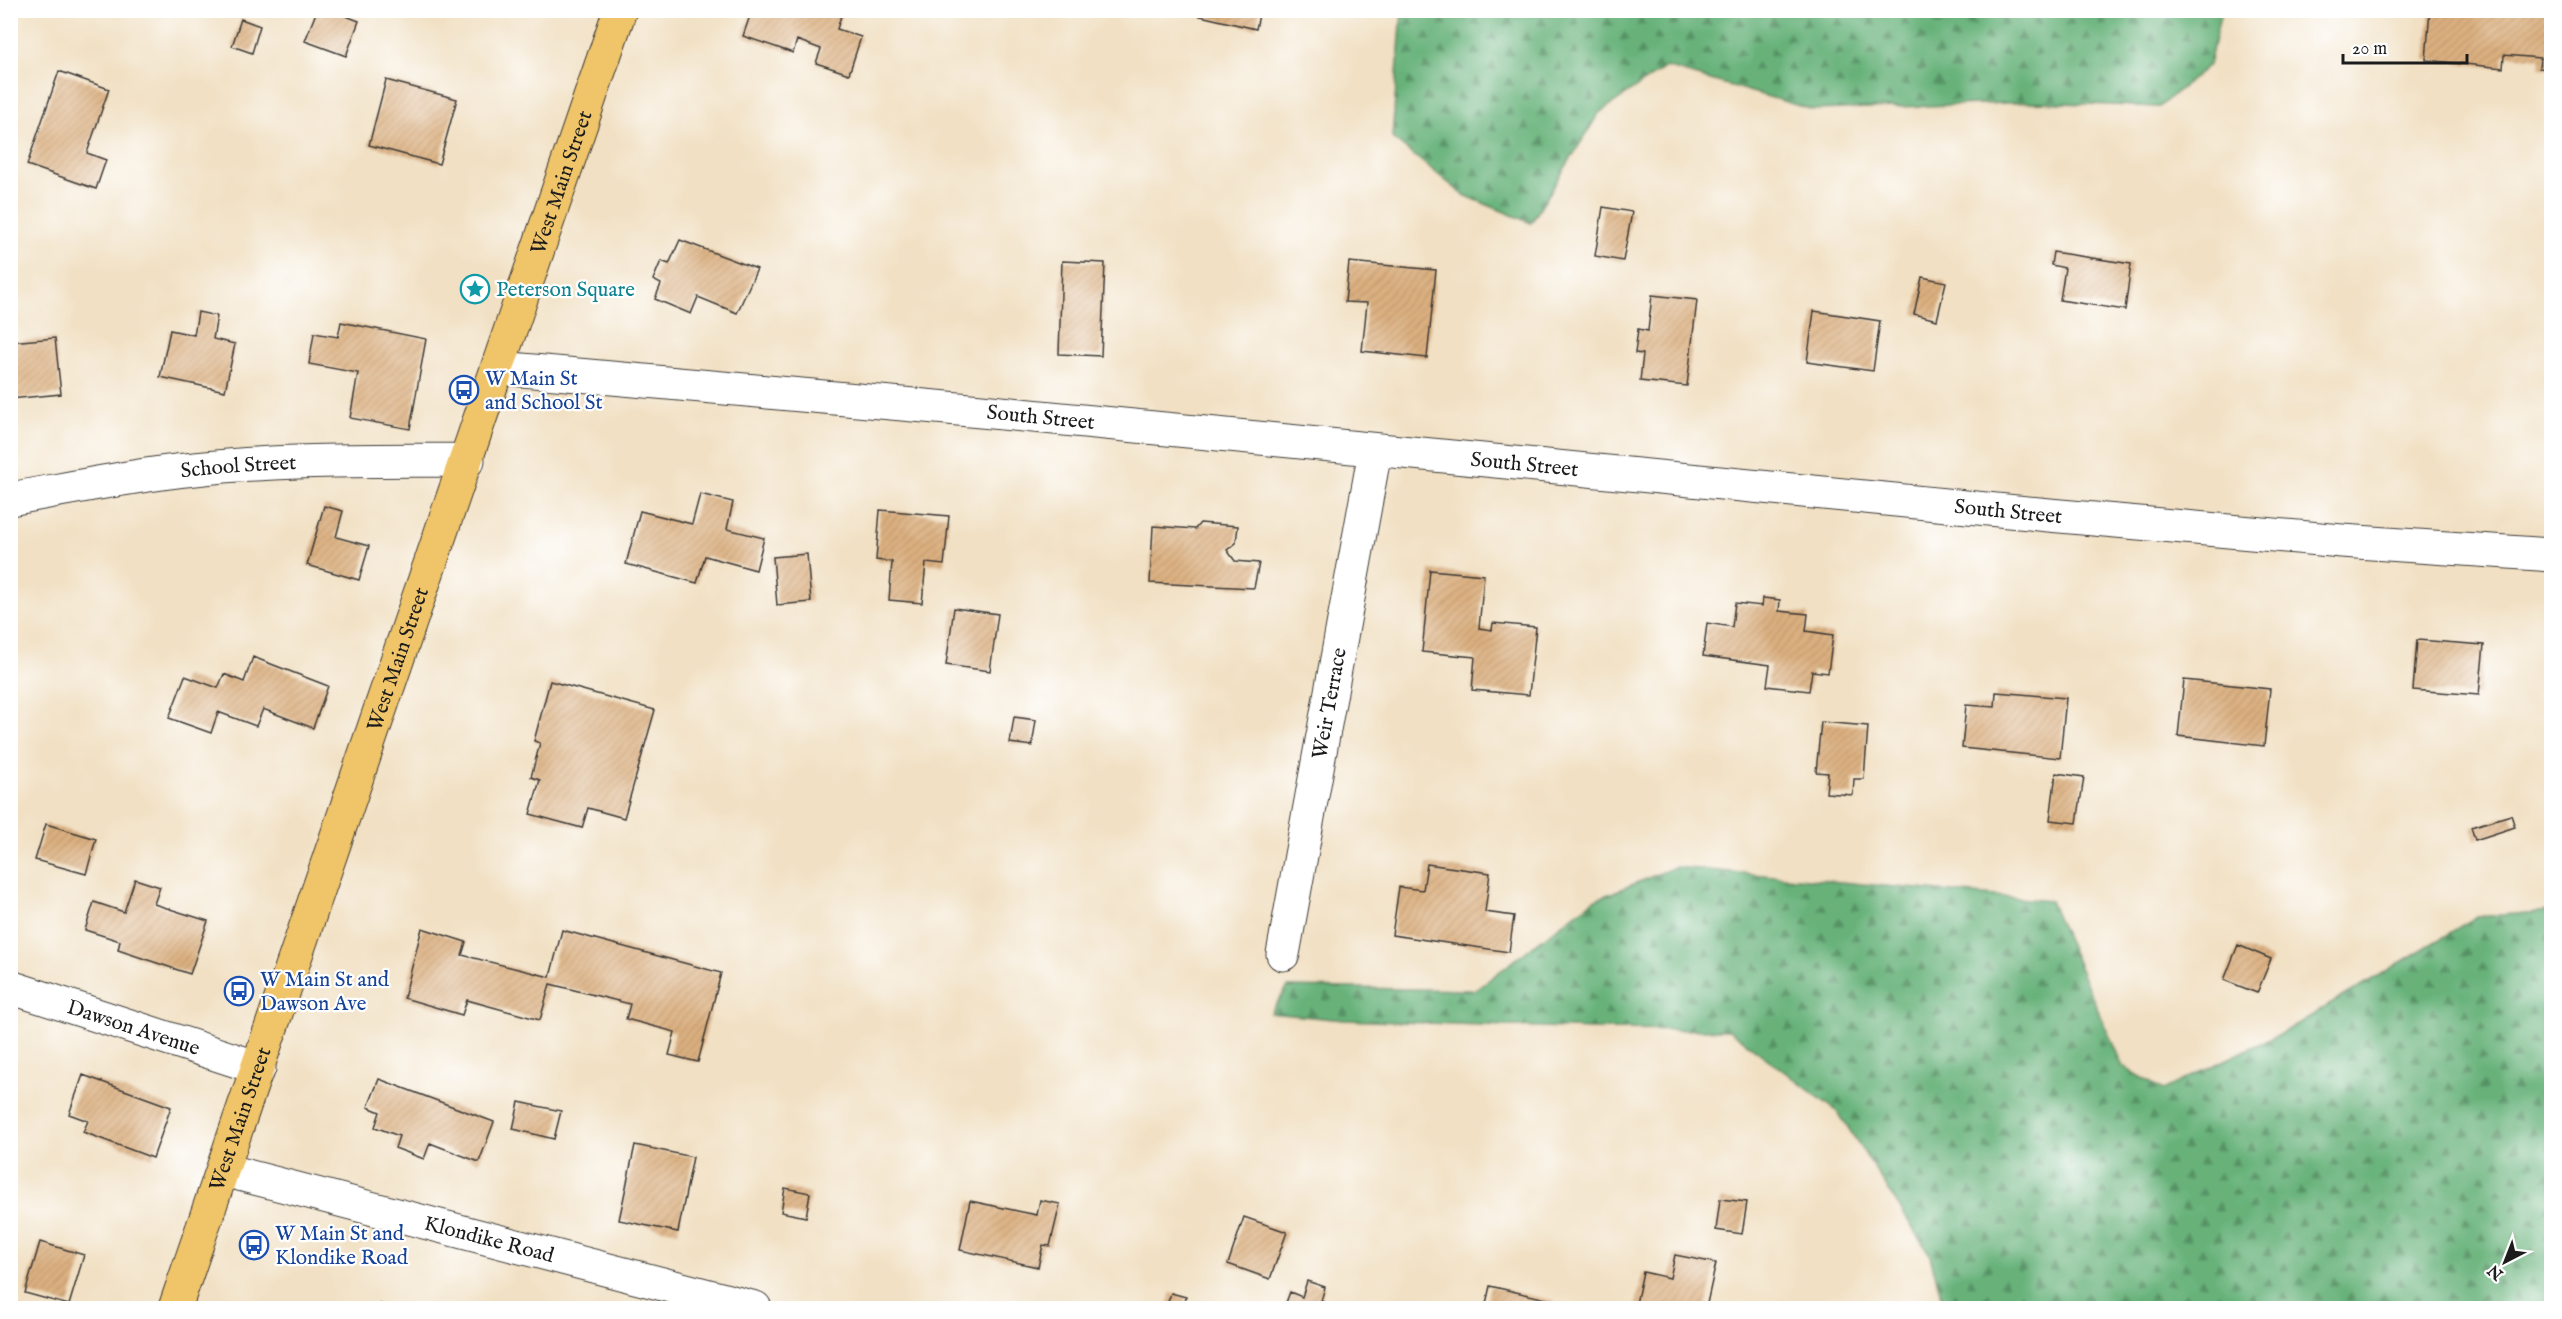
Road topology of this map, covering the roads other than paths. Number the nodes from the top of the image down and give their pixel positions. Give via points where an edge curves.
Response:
1 (620, 10) edge
2 (499, 368) junction
3 (1375, 451) junction
4 (468, 460) junction
5 (10, 499) edge
6 (2552, 555) edge
7 (1283, 954) dead end
8 (10, 987) edge
9 (259, 1068) junction
10 (224, 1170) junction
11 (175, 1308) edge
12 (755, 1308) edge

1 - 2 main road, West Main Street
2 - 3 street, South Street
2 - 4 main road, West Main Street
3 - 6 street, South Street via 2342,541
3 - 7 street, Weir Terrace
4 - 5 street, School Street via 196,468
4 - 9 main road, West Main Street
8 - 9 street, Dawson Avenue
9 - 10 main road, West Main Street
10 - 11 main road, West Main Street
10 - 12 street, Klondike Road

